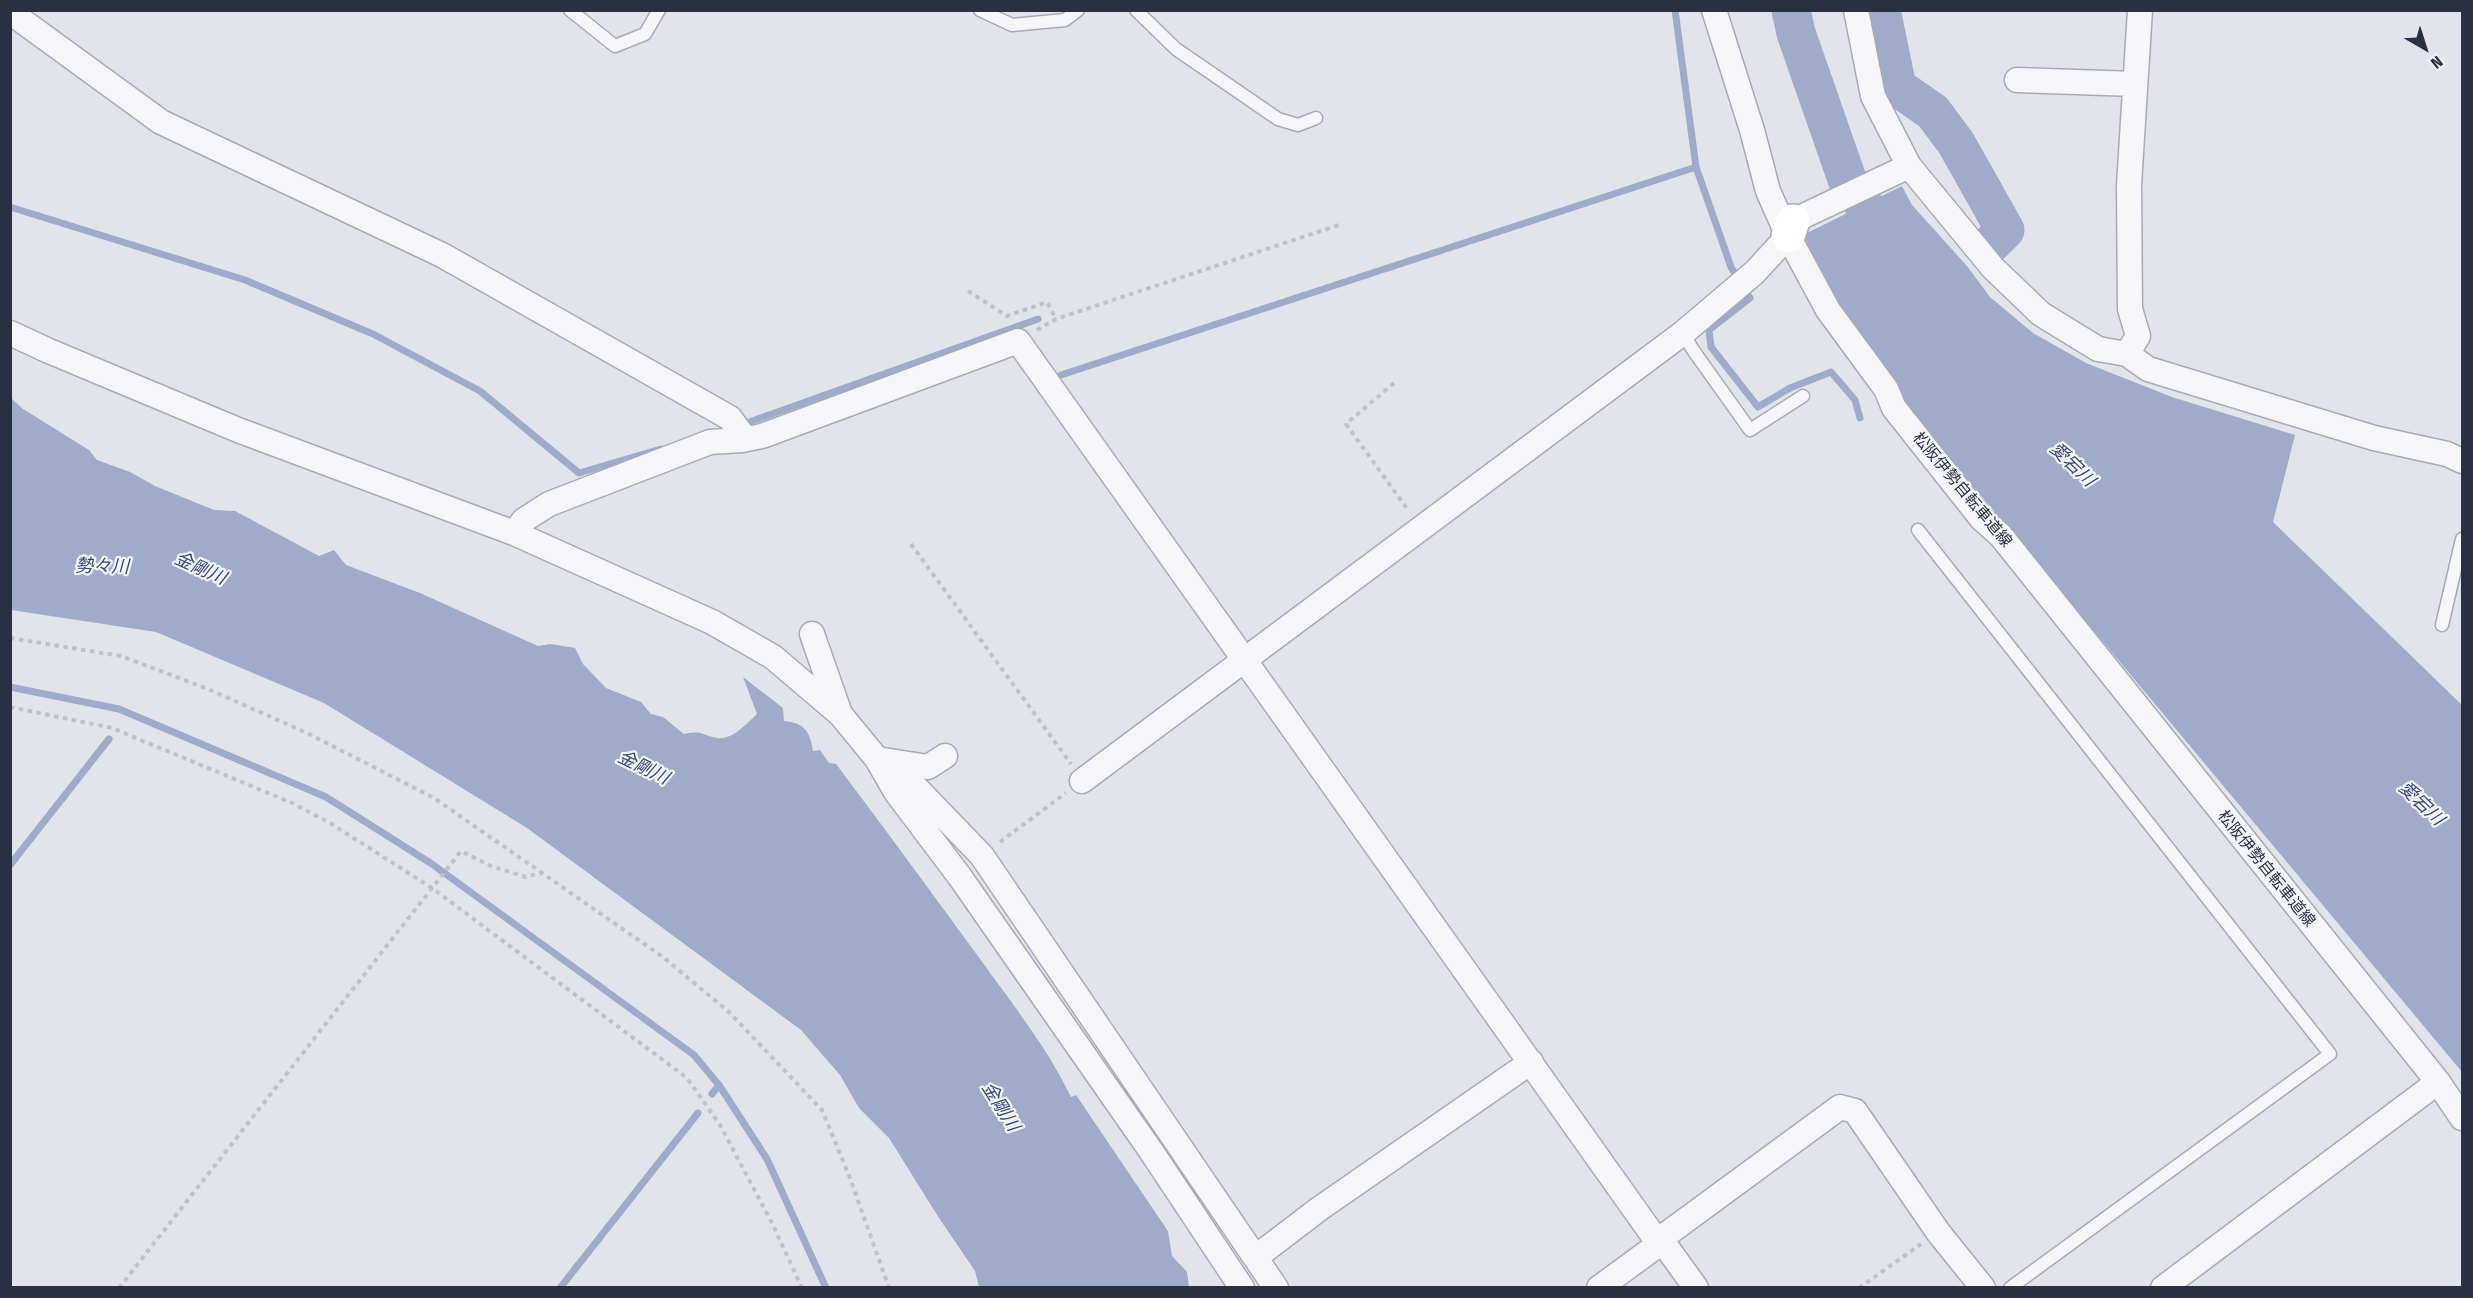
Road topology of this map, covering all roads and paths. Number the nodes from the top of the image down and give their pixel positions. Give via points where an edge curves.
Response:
1 (570, 10) edge
2 (659, 10) edge
3 (980, 10) edge
4 (1077, 10) edge
5 (1136, 10) edge
6 (1714, 10) edge
7 (1856, 10) edge
8 (2140, 10) edge
9 (10, 12) edge
10 (2017, 80) dead end
11 (2135, 84) junction
12 (1316, 118) dead end
13 (1909, 166) junction
14 (1342, 224) dead end
15 (1790, 229) junction
16 (968, 291) dead end
17 (1056, 319) junction
18 (10, 333) edge
19 (1683, 333) junction
20 (1018, 340) junction
21 (2127, 354) junction
22 (1394, 383) dead end
23 (1803, 396) dead end
24 (738, 430) junction
25 (2463, 460) edge
26 (1918, 530) dead end
27 (514, 532) junction
28 (1416, 533) junction
29 (2463, 539) edge
30 (911, 544) dead end
31 (2442, 625) dead end
32 (812, 634) dead end
33 (10, 638) edge
34 (1246, 659) junction
35 (10, 707) edge
36 (840, 714) junction
37 (945, 756) dead end
38 (877, 759) junction
39 (1082, 781) junction
40 (982, 856) junction
41 (542, 873) junction
42 (432, 888) junction
43 (1531, 1062) junction
44 (2438, 1082) junction
45 (2463, 1118) edge
46 (1938, 1232) junction
47 (1660, 1238) junction
48 (1256, 1257) junction
49 (119, 1287) edge
50 (802, 1287) edge
51 (889, 1287) edge
52 (1242, 1287) edge
53 (1276, 1287) edge
54 (1599, 1287) edge
55 (1696, 1287) edge
56 (1859, 1287) edge
57 (1983, 1287) edge
58 (2010, 1287) edge
59 (2163, 1287) edge

1 - 2 lane via 615,46 645,34
3 - 4 lane via 1012,25 1065,20
5 - 12 lane via 1176,49 1278,119 1299,125
6 - 15 street, 松阪伊勢自転車道線 via 1767,191
7 - 13 street via 1874,96
8 - 11 street
9 - 24 street via 161,122 442,255
10 - 11 street
11 - 21 street via 2129,185 2130,309 2138,336
13 - 15 street
13 - 21 street via 1993,268 2041,314 2098,349
14 - 17 path
15 - 19 street via 1755,272
15 - 44 street, 松阪伊勢自転車道線 via 1828,310 1886,389 1894,408
16 - 17 path via 1007,316 1047,302
17 - 20 path
18 - 27 street via 238,430
19 - 23 lane via 1750,430
19 - 28 street
20 - 24 street via 762,436
20 - 34 street
21 - 25 street via 2148,369 2374,438
22 - 28 path via 1346,424 1414,519
24 - 27 street via 549,504 524,520
26 - 58 lane via 2330,1054
27 - 36 street via 712,622 773,657
28 - 34 street
29 - 31 lane
30 - 39 path
32 - 36 street
33 - 41 path via 121,656 228,697 434,798
34 - 39 street
34 - 43 street
35 - 42 path via 112,728 292,804 330,823
36 - 38 street
37 - 38 street via 928,767
38 - 40 street via 902,773
38 - 52 street via 896,792 960,877
39 - 40 path
40 - 48 street
41 - 42 path via 526,876 490,866 461,852
41 - 51 path via 663,957 729,1012 822,1110
42 - 49 path
42 - 50 path via 687,1078 720,1125
43 - 47 street via 1653,1234
43 - 48 street
44 - 45 street, 松阪伊勢自転車道線
44 - 59 street
46 - 47 street via 1855,1111 1840,1107
46 - 56 path
46 - 57 street
47 - 54 street via 1655,1247
47 - 55 street
48 - 53 street

